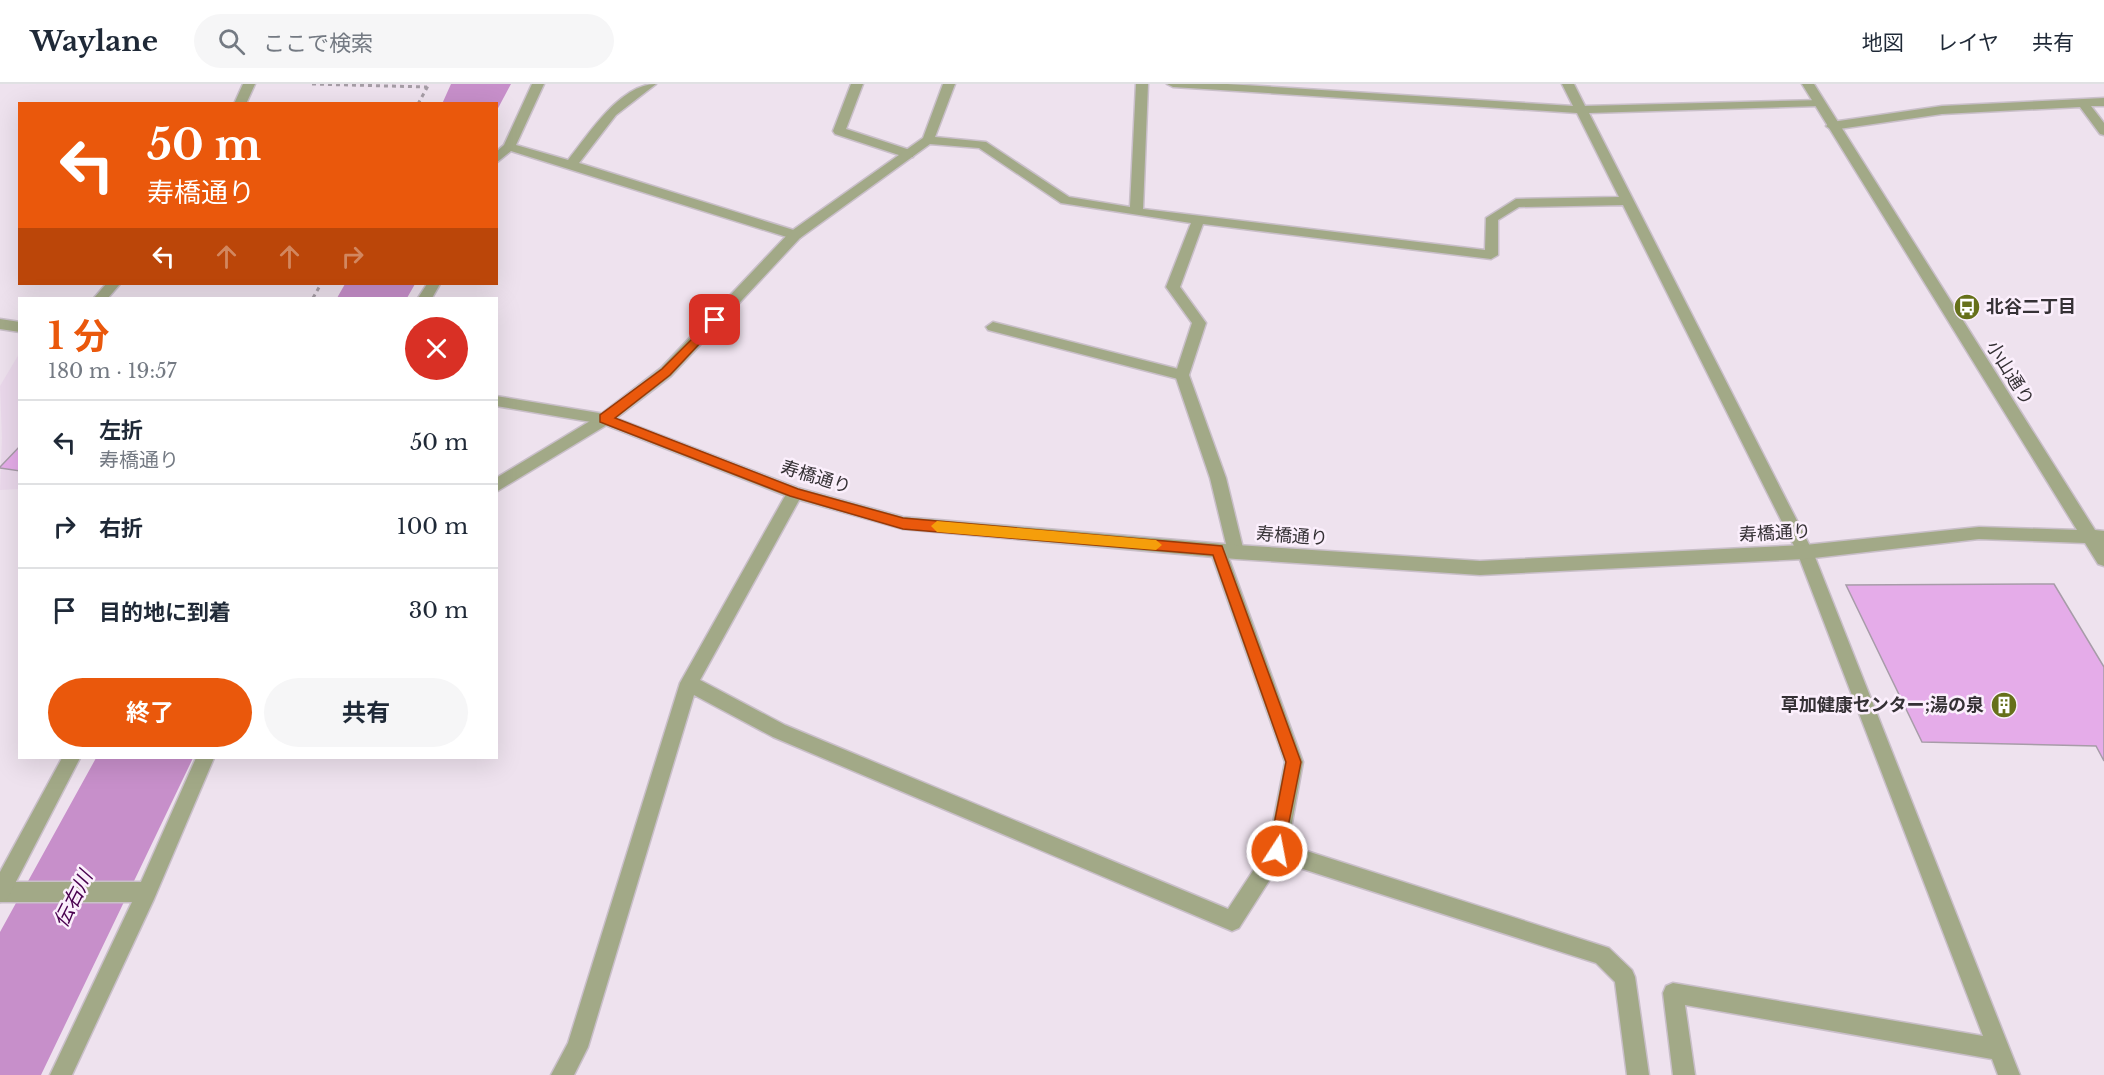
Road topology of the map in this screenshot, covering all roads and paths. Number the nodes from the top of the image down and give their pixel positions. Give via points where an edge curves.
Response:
1 (249, 84) edge
2 (312, 84) edge
3 (538, 84) edge
4 (650, 84) edge
5 (857, 84) edge
6 (949, 84) edge
7 (1142, 84) edge
8 (1173, 84) edge
9 (1568, 84) edge
10 (1808, 84) edge
11 (428, 86) edge
12 (241, 102) edge
13 (419, 102) edge
14 (1818, 102) junction
15 (2104, 102) edge
16 (2083, 103) junction
17 (1582, 110) junction
18 (1832, 126) junction
19 (2104, 131) edge
20 (928, 140) junction
21 (510, 147) junction
22 (909, 154) junction
23 (498, 157) edge
24 (571, 165) junction
25 (1626, 201) junction
26 (1136, 213) junction
27 (1199, 219) junction
28 (795, 235) junction
29 (112, 285) edge
30 (102, 297) edge
31 (0, 324) edge
32 (18, 327) edge
33 (993, 327) dead end
34 (1182, 375) junction
35 (498, 401) edge
36 (605, 419) junction
37 (498, 485) edge
38 (795, 493) junction
39 (2097, 537) edge
40 (1227, 551) junction
41 (1805, 552) junction
42 (2104, 560) edge
43 (689, 683) junction
44 (70, 759) edge
45 (204, 759) edge
46 (1277, 851) junction
47 (0, 892) edge
48 (137, 893) junction
49 (1998, 1049) junction
50 (61, 1075) edge
51 (562, 1075) edge
52 (1638, 1075) edge
53 (1684, 1075) edge
54 (2009, 1075) edge

1 - 12 street
2 - 11 path
3 - 21 street
4 - 24 street via 612,112
5 - 22 street via 839,131
6 - 20 street
7 - 26 street
8 - 17 street
9 - 17 street
10 - 14 street, 小山通り
11 - 13 path
14 - 17 street
14 - 18 street, 小山通り
15 - 16 street
16 - 18 street via 1942,110
16 - 19 street
17 - 25 street
18 - 39 street, 小山通り
20 - 22 street
20 - 26 street via 982,145 1065,200
21 - 23 street
21 - 24 street
22 - 28 street
24 - 28 street
25 - 27 street via 1516,203 1492,218 1491,255
25 - 41 street
26 - 27 street
27 - 34 street via 1173,287 1199,323
28 - 36 street via 666,372
29 - 30 street
31 - 32 street
33 - 34 street
34 - 40 street via 1218,478
35 - 36 street, 寿橋通り
36 - 37 street
36 - 38 street, 寿橋通り
38 - 40 street, 寿橋通り via 903,523
38 - 43 street
39 - 41 street, 寿橋通り via 1979,533
39 - 42 street, 小山通り
40 - 41 street, 寿橋通り via 1480,568
40 - 46 street via 1294,762
41 - 49 street
43 - 46 street via 779,731 1232,921
43 - 51 street via 577,1047
44 - 47 street
45 - 48 street
46 - 52 street via 1602,955 1625,976
47 - 48 street
48 - 50 street
49 - 53 street via 1673,993
49 - 54 street

